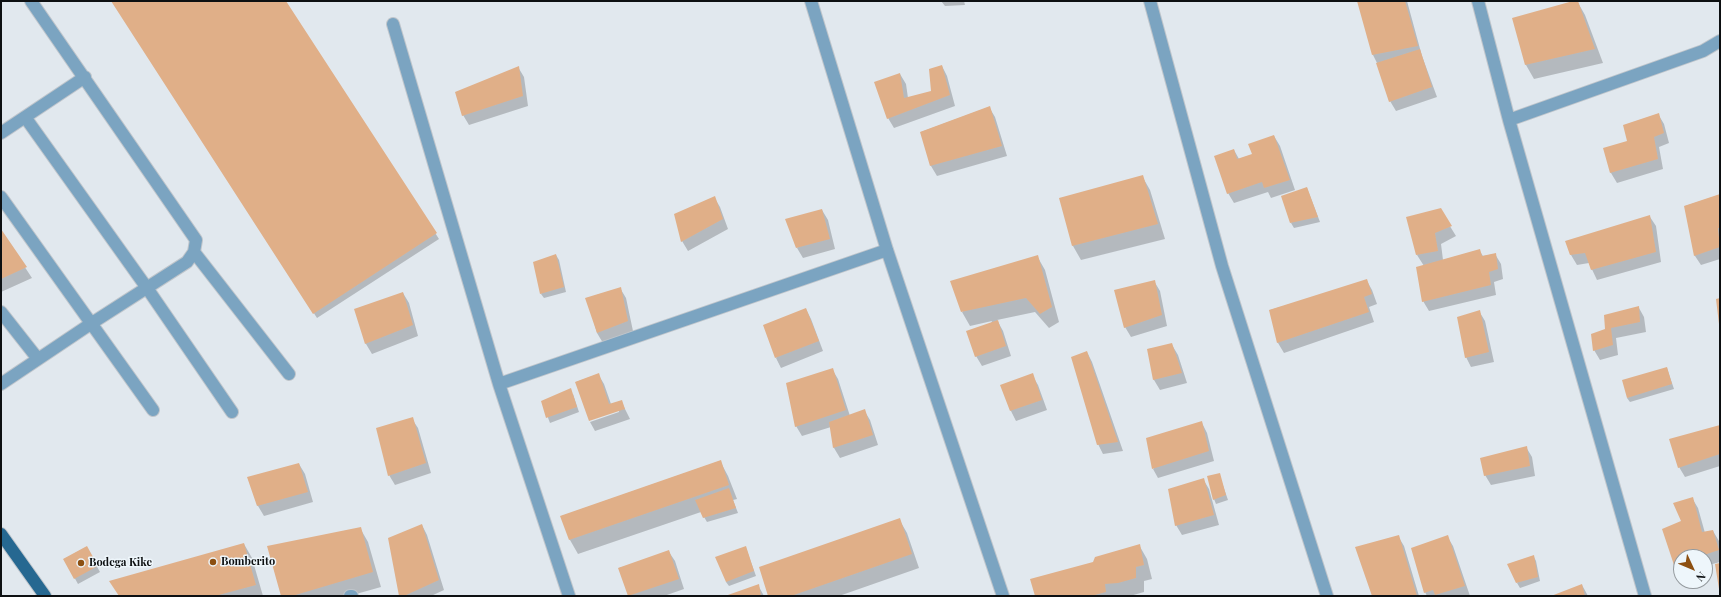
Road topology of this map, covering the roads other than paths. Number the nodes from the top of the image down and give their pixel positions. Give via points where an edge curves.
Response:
1 (31, 1) edge
2 (811, 1) edge
3 (1150, 1) edge
4 (1478, 1) edge
5 (393, 24) dead end
6 (1720, 41) edge
7 (85, 77) junction
8 (25, 117) junction
9 (1508, 120) junction
10 (1, 133) edge
11 (1, 197) edge
12 (887, 250) junction
13 (194, 252) junction
14 (146, 288) junction
15 (1, 312) edge
16 (92, 323) junction
17 (38, 359) junction
18 (289, 374) dead end
19 (1, 384) edge
20 (499, 384) junction
21 (153, 410) dead end
22 (232, 412) dead end
23 (1, 534) edge
24 (45, 596) edge
25 (569, 596) edge
26 (1003, 596) edge
27 (1327, 596) edge
28 (1645, 596) edge

1 - 7 street
2 - 12 street
3 - 27 street via 1222,266
4 - 9 street
5 - 20 street
6 - 9 street via 1703,51
7 - 8 street
7 - 13 street via 196,240
8 - 10 street
8 - 14 street
9 - 28 street
11 - 16 street
12 - 20 street
12 - 26 street
13 - 14 street via 187,262
13 - 18 street
14 - 16 street
14 - 22 street
15 - 17 street
16 - 17 street
16 - 21 street
17 - 19 street
20 - 25 street
23 - 24 main road

